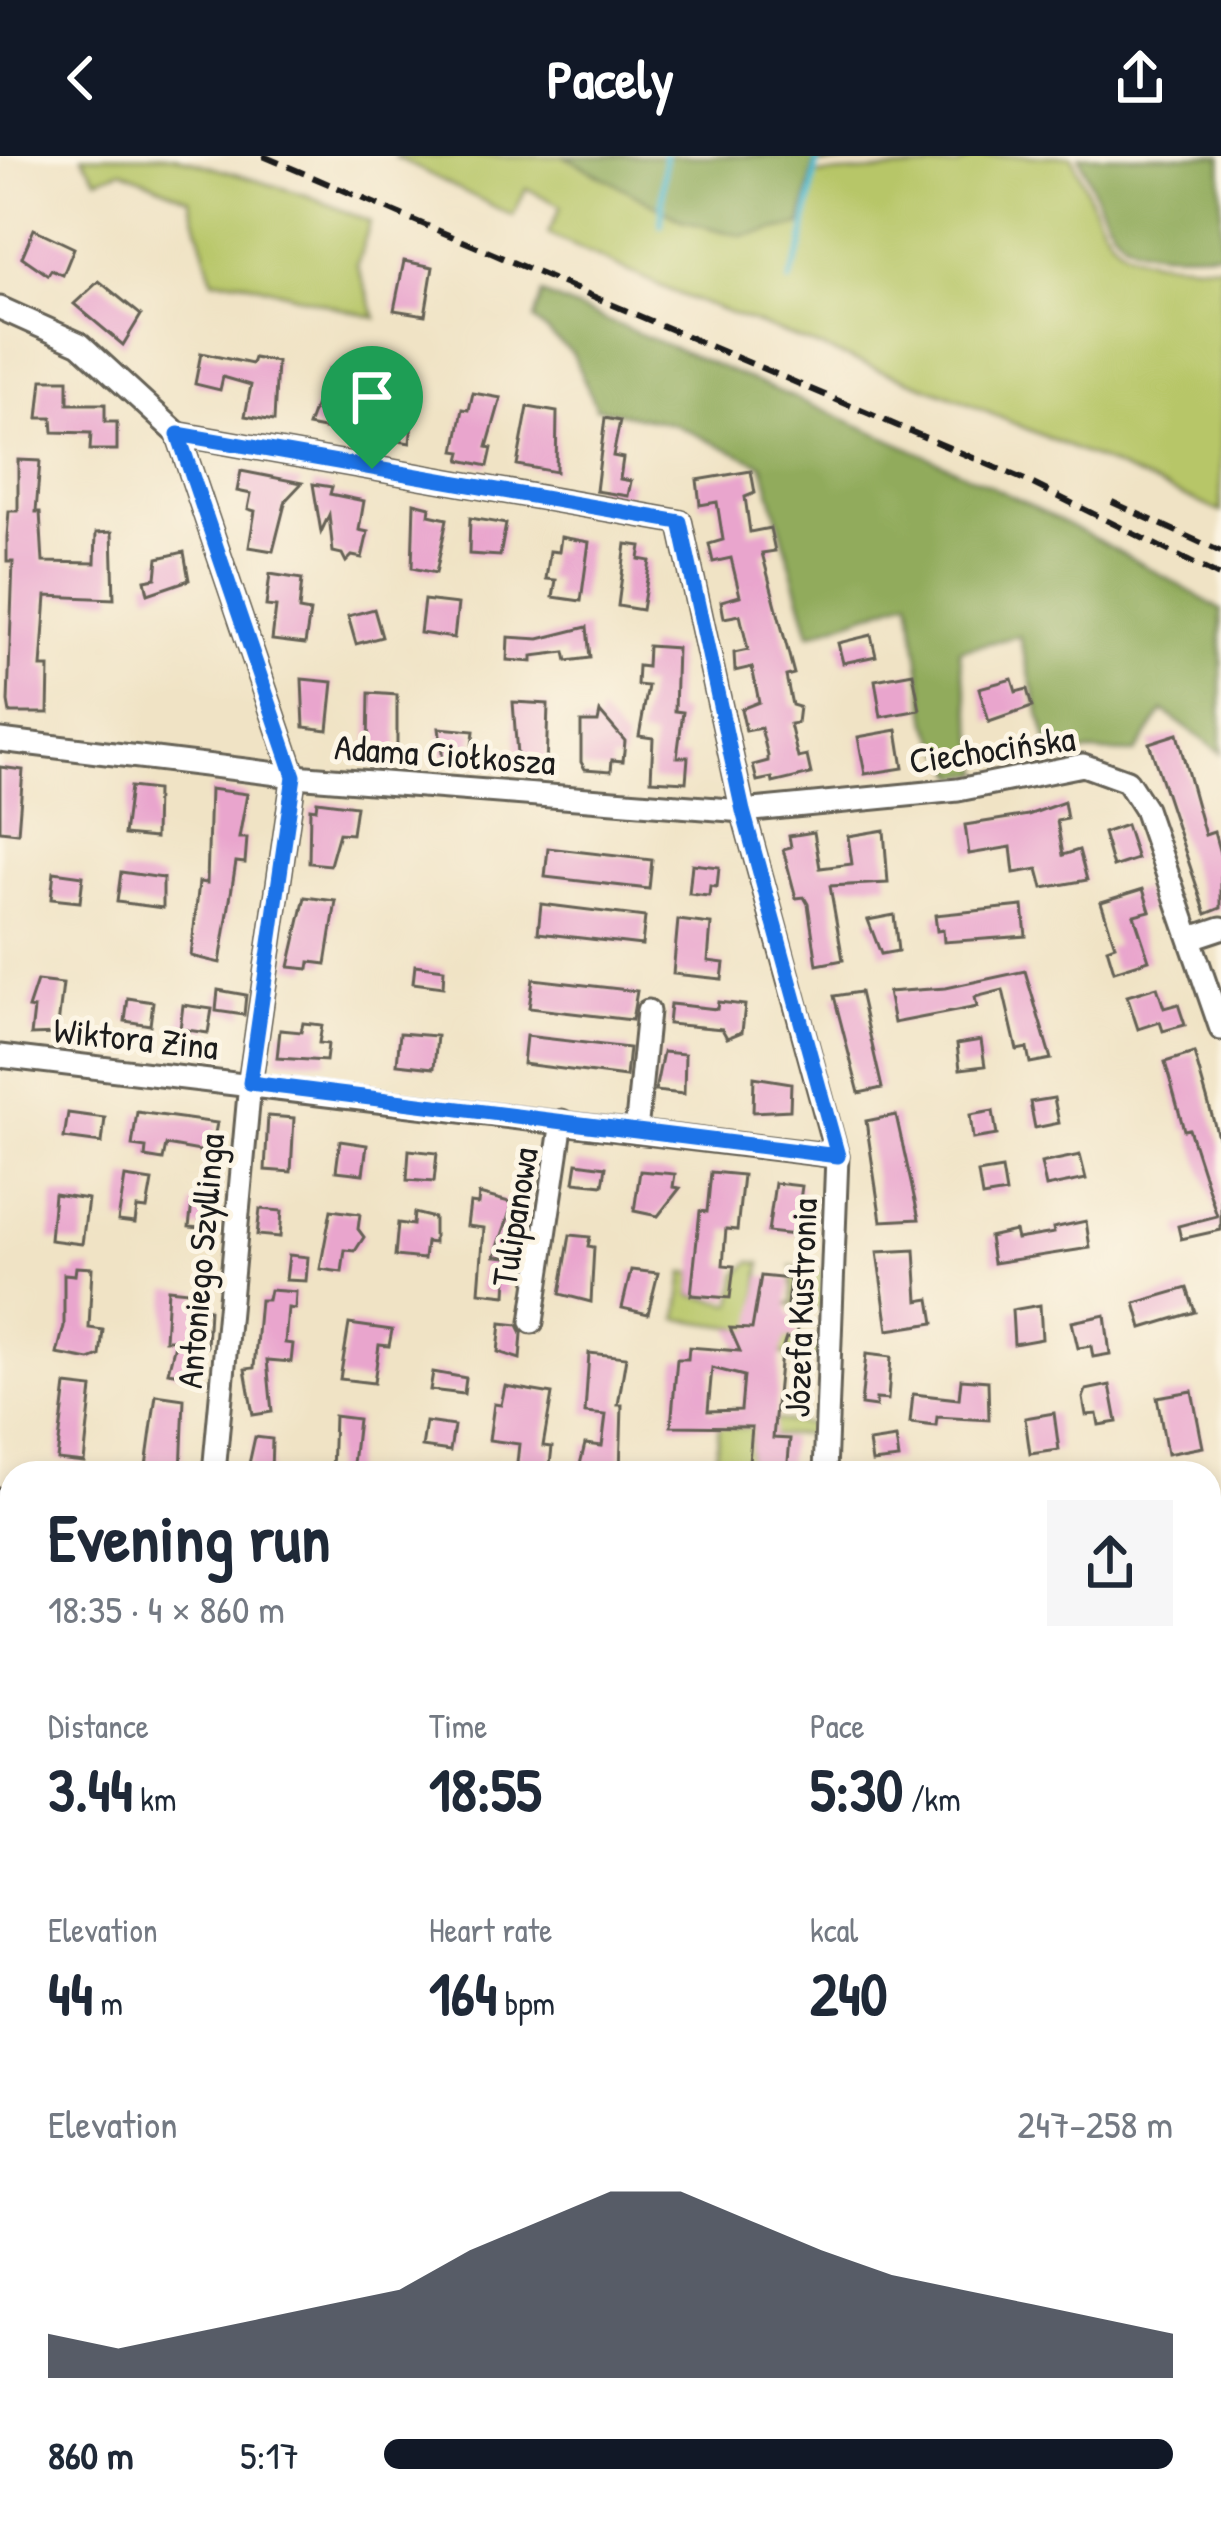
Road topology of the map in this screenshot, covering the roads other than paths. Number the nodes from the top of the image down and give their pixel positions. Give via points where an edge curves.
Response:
1 (0, 308) edge
2 (178, 434) junction
3 (0, 740) edge
4 (294, 776) junction
5 (743, 811) junction
6 (1221, 928) edge
7 (1191, 938) junction
8 (649, 1011) dead end
9 (1221, 1029) edge
10 (0, 1057) edge
11 (250, 1083) junction
12 (562, 1121) junction
13 (636, 1132) junction
14 (838, 1156) junction
15 (532, 1322) dead end
16 (215, 1461) edge
17 (826, 1461) edge

1 - 2 street, Antoniego Szyllinga via 80,344
2 - 4 street, Antoniego Szyllinga
2 - 5 street, Józefa Kustronia via 680,522
3 - 4 street, Adama Ciołkosza
4 - 5 street, Adama Ciołkosza
4 - 11 street, Antoniego Szyllinga
5 - 7 street, Ciechocińska via 1098,767 1137,794
5 - 14 street, Józefa Kustronia
6 - 7 street
7 - 9 street, Ciechocińska
8 - 13 street
10 - 11 street, Wiktora Zina
11 - 12 street, Wiktora Zina
11 - 16 street, Antoniego Szyllinga
12 - 13 street, Wiktora Zina
12 - 15 street, Tulipanowa
13 - 14 street, Wiktora Zina
14 - 17 street, Józefa Kustronia

